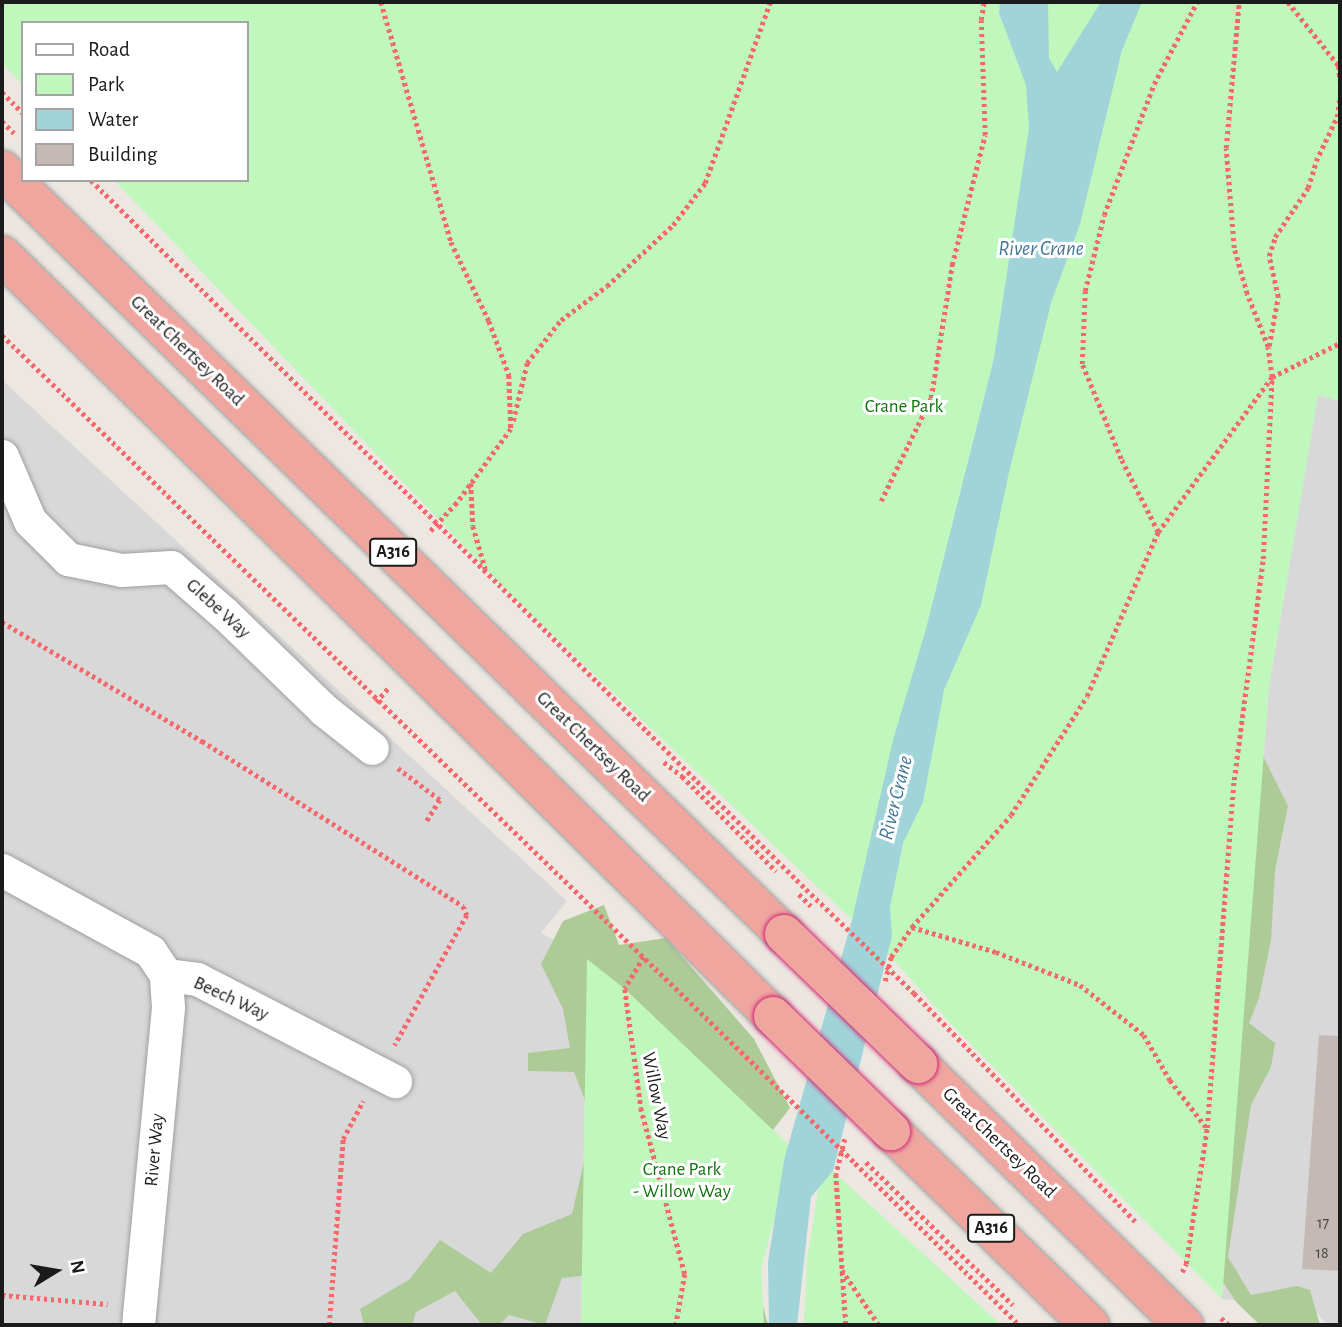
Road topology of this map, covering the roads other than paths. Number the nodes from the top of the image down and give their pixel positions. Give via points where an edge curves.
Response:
1 (2, 170) edge
2 (2, 255) edge
3 (2, 456) edge
4 (372, 748) road end
5 (2, 870) edge
6 (166, 975) junction
7 (387, 1078) road end
8 (139, 1316) edge
9 (1090, 1325) edge
10 (1184, 1325) edge

1 - 10 highway, Great Chertsey Road / A316, bridge
2 - 9 highway, A316, bridge
3 - 4 street, Glebe Way via 30,521 68,559 121,570 172,567 324,710
5 - 6 street, Beech Way via 150,951
6 - 7 street, Beech Way via 198,979
6 - 8 street, River Way via 168,1007

